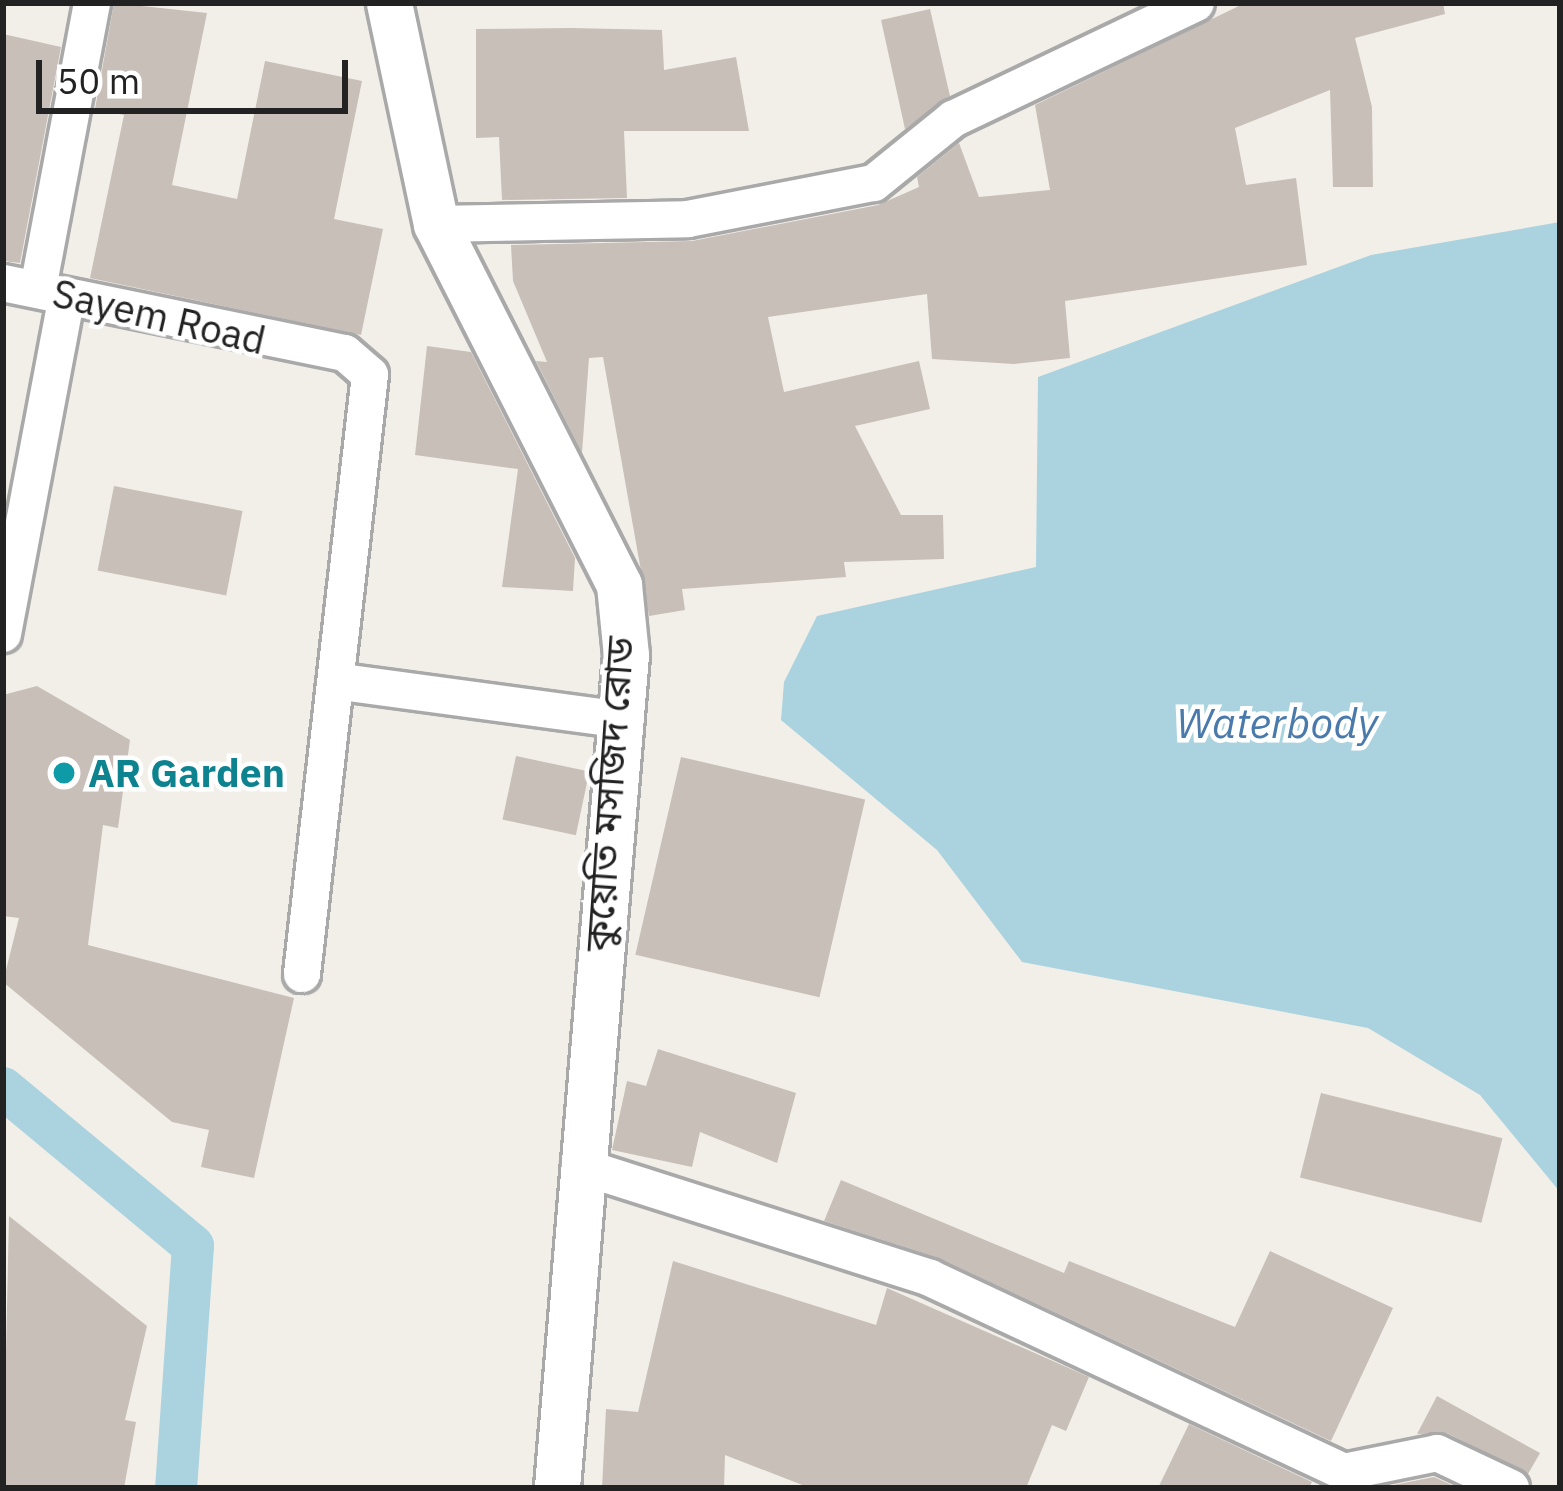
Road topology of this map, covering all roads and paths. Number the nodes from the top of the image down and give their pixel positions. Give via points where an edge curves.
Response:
1 (92, 3) edge
2 (389, 3) edge
3 (1196, 3) edge
4 (436, 224) junction
5 (36, 291) edge
6 (3, 634) edge
7 (343, 682) junction
8 (615, 719) junction
9 (302, 974) dead end
10 (580, 1166) junction
11 (557, 1488) edge
12 (1511, 1488) edge

1 - 5 street
2 - 4 street, কুয়েতি মসজিদ রোড
3 - 4 street via 953,119 874,183 688,219
4 - 8 street, কুয়েতি মসজিদ রোড via 619,585 626,655
5 - 6 street
5 - 7 street, Sayem Road via 345,353 370,375
7 - 8 street
7 - 9 street
8 - 10 street, কুয়েতি মসজিদ রোড
10 - 11 street, কুয়েতি মসজিদ রোড
10 - 12 street via 930,1278 1344,1472 1437,1453

